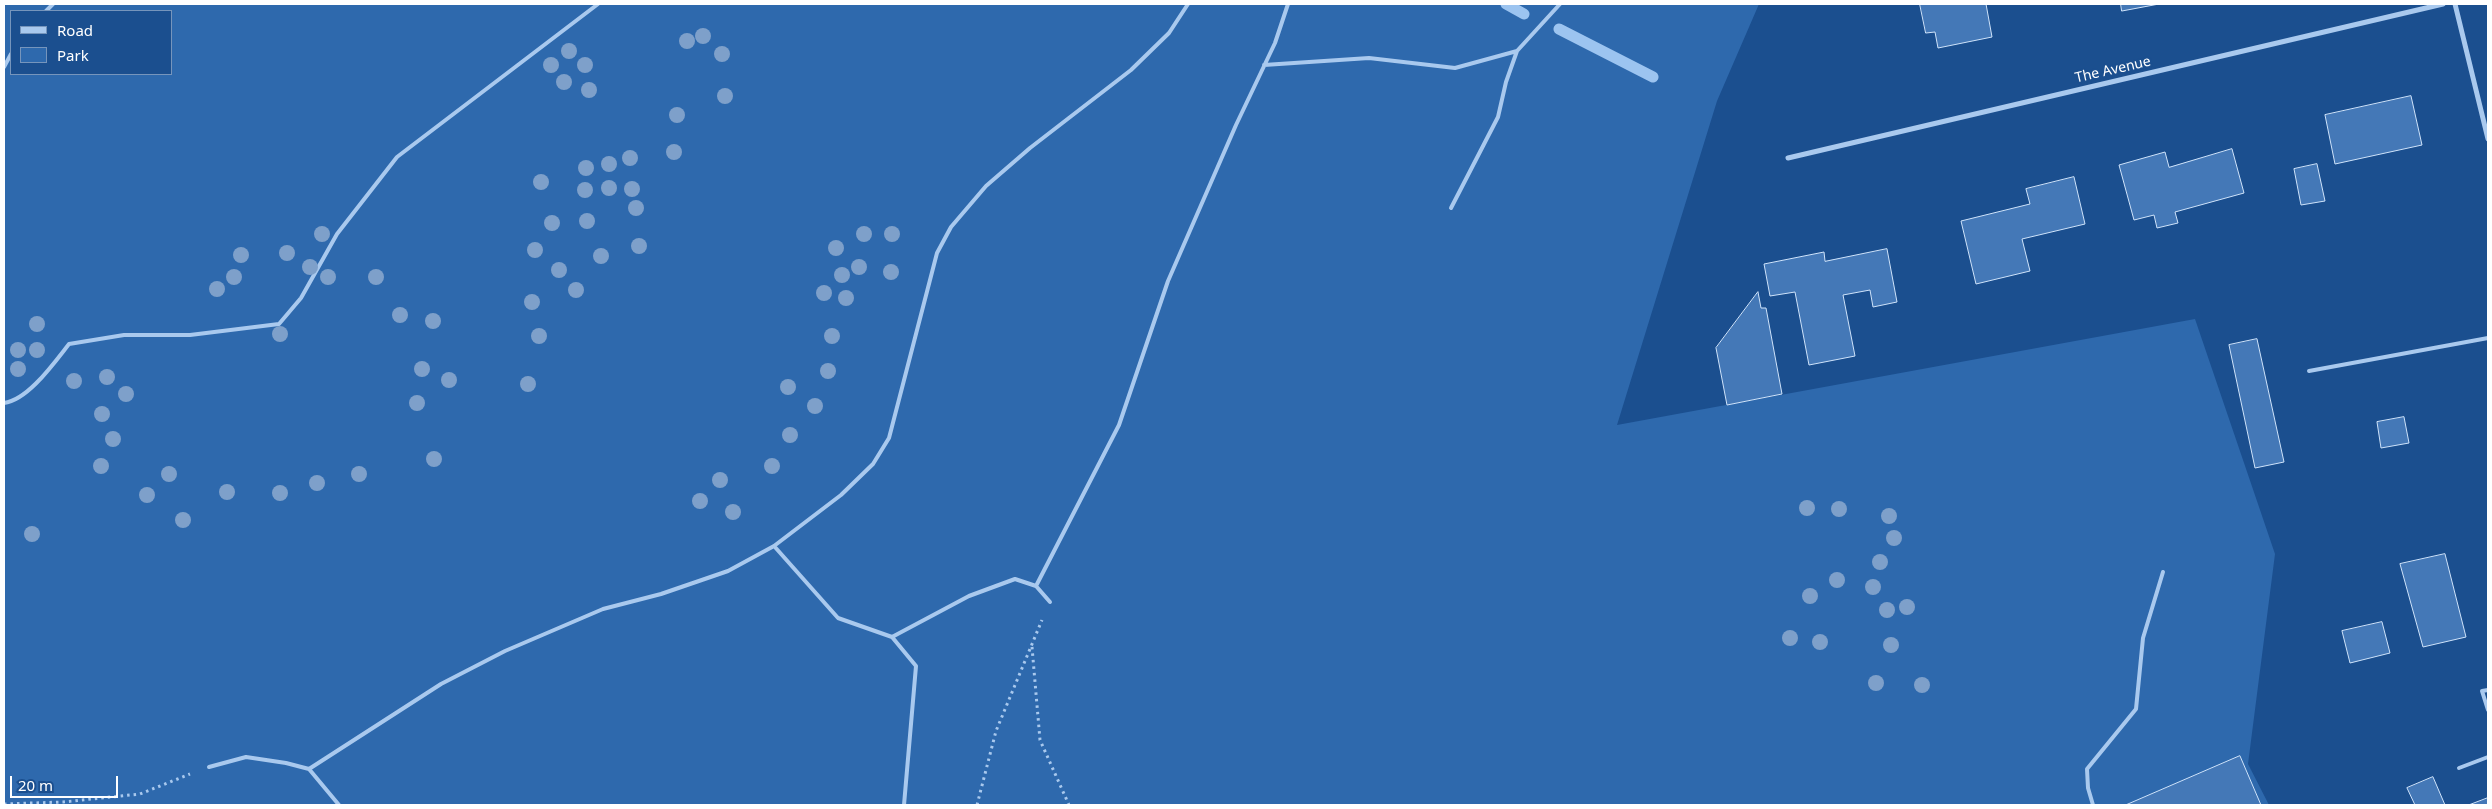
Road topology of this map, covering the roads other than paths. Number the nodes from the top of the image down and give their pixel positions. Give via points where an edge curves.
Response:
1 (598, 4) edge
2 (1188, 4) edge
3 (1288, 4) edge
4 (1560, 4) edge
5 (2443, 4) edge
6 (2455, 4) edge
7 (1517, 51) junction
8 (10, 56) edge
9 (1264, 65) junction
10 (4, 67) edge
11 (2488, 139) edge
12 (1788, 158) dead end
13 (1451, 208) dead end
14 (2488, 338) edge
15 (2309, 371) dead end
16 (4, 403) edge
17 (774, 546) junction
18 (2163, 572) dead end
19 (1036, 586) junction
20 (1050, 602) road end
21 (892, 637) junction
22 (2488, 690) edge
23 (2488, 710) edge
24 (2488, 758) edge
25 (209, 767) road end
26 (2460, 768) dead end
27 (309, 769) junction
28 (340, 805) edge
29 (904, 805) edge
30 (2093, 805) edge

1 - 16 lane via 398,157 337,234 301,298 279,324 190,335 124,335 69,344 45,375 12,402
2 - 17 lane via 1168,33 1131,70 986,186 950,227 937,254 889,438 873,464 841,495
3 - 9 lane
4 - 7 lane
5 - 12 street, The Avenue
6 - 11 street
7 - 9 lane via 1456,68 1369,58
7 - 13 lane via 1498,117
8 - 10 lane
9 - 19 lane via 1168,281 1119,425
14 - 15 lane
17 - 21 lane via 838,618
17 - 27 lane via 728,571 661,594 603,609 505,651 441,684
18 - 30 lane via 2143,638 2136,709 2087,769
19 - 20 lane
19 - 21 lane via 1015,579 969,596
21 - 29 lane via 916,666
22 - 23 lane via 2482,691
24 - 26 lane
25 - 27 lane via 246,757
27 - 28 lane

